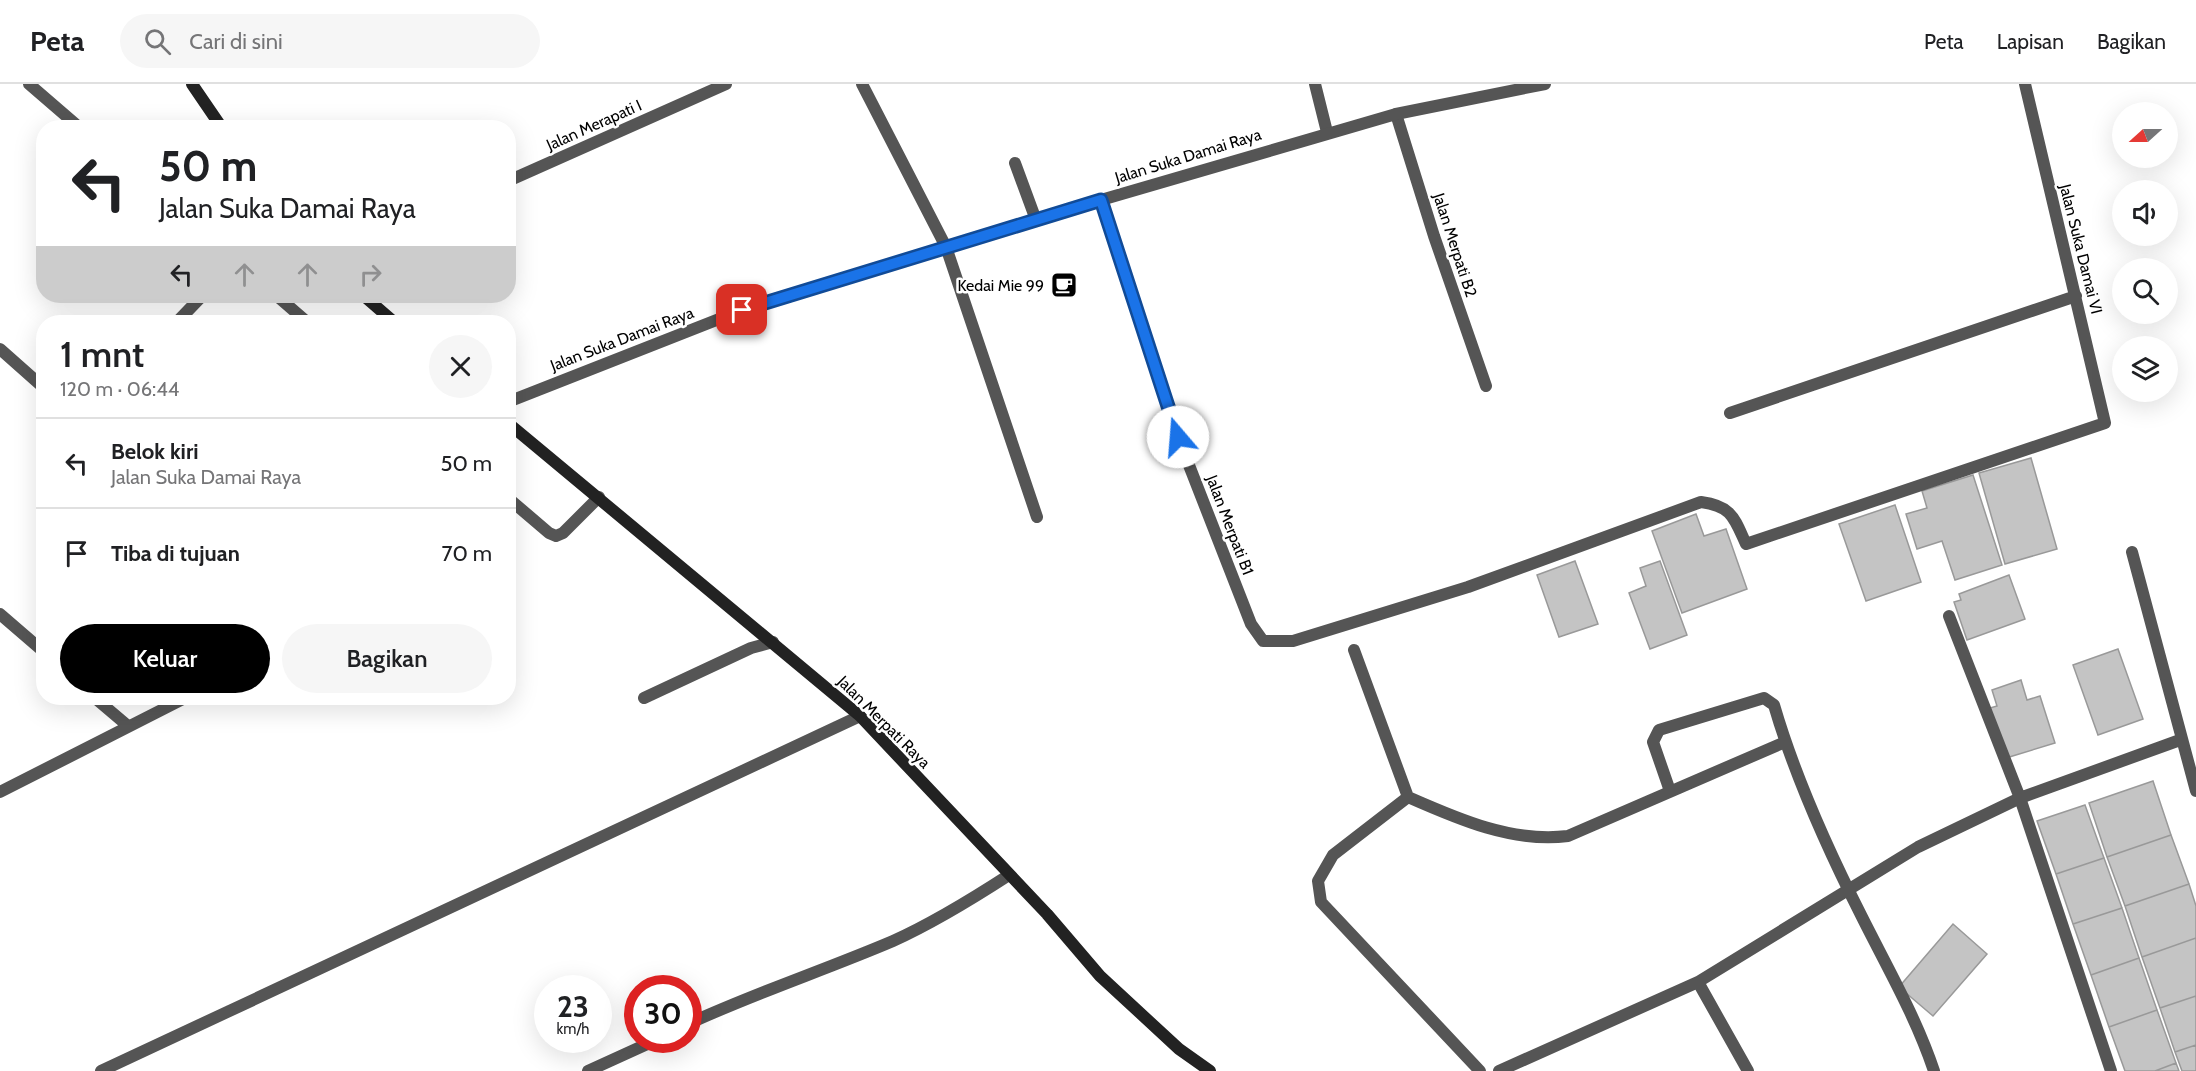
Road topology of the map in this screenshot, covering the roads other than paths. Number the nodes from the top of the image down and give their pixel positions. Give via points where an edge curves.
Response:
1 (29, 84) edge
2 (192, 84) edge
3 (726, 84) edge
4 (862, 84) edge
5 (1315, 84) edge
6 (1545, 84) edge
7 (2025, 84) edge
8 (1396, 114) junction
9 (71, 120) edge
10 (217, 120) edge
11 (1327, 132) junction
12 (1016, 163) dead end
13 (516, 177) edge
14 (1101, 200) junction
15 (1036, 220) junction
16 (946, 248) junction
17 (2076, 296) junction
18 (195, 303) edge
19 (285, 303) edge
20 (372, 303) edge
21 (184, 315) edge
22 (299, 315) edge
23 (386, 315) edge
24 (0, 349) edge
25 (36, 381) edge
26 (1486, 386) dead end
27 (516, 399) edge
28 (1730, 413) dead end
29 (2105, 423) joint
30 (516, 430) edge
31 (599, 497) junction
32 (516, 505) edge
33 (1038, 517) dead end
34 (2132, 552) dead end
35 (0, 614) edge
36 (1949, 616) dead end
37 (773, 642) junction
38 (36, 645) edge
39 (1354, 650) dead end
40 (644, 698) dead end
41 (103, 705) edge
42 (171, 705) edge
43 (860, 716) junction
44 (128, 726) junction
45 (2180, 740) junction
46 (1785, 742) junction
47 (1670, 791) junction
48 (2196, 791) edge
49 (0, 792) edge
50 (1408, 797) junction
51 (2019, 798) junction
52 (1009, 875) junction
53 (1849, 892) junction
54 (1698, 982) junction
55 (702, 1018) edge
56 (627, 1053) edge
57 (101, 1071) edge
58 (588, 1071) edge
59 (1210, 1071) edge
60 (1480, 1071) edge
61 (1499, 1071) edge
62 (1748, 1071) edge
63 (1934, 1071) edge
64 (2111, 1071) edge

1 - 9 street
2 - 10 main road
3 - 13 street, Jalan Merapati I
4 - 16 street
5 - 11 street
6 - 8 street, Jalan Suka Damai Raya
7 - 17 street, Jalan Suka Damai VI
8 - 11 street, Jalan Suka Damai Raya
8 - 26 street, Jalan Merpati B2
11 - 14 street, Jalan Suka Damai Raya
12 - 15 street
14 - 15 street, Jalan Suka Damai Raya
14 - 29 street, Jalan Merpati B1 via 1178,437 1251,624 1263,641 1293,641 1468,587 1701,502 1731,512 1746,544
15 - 16 street, Jalan Suka Damai Raya
16 - 27 street, Jalan Suka Damai Raya via 742,310
16 - 33 street
17 - 28 street
17 - 29 street, Jalan Suka Damai VI
18 - 21 street
19 - 22 street
20 - 23 main road
24 - 25 street
30 - 31 main road, Jalan Merpati Raya
31 - 32 street via 556,536
31 - 37 main road, Jalan Merpati Raya
34 - 45 street
35 - 38 street
36 - 51 street
37 - 40 street via 751,648
37 - 43 main road, Jalan Merpati Raya
39 - 50 street
41 - 44 street
42 - 44 street
43 - 52 main road, Jalan Merpati Raya
43 - 57 street
44 - 49 street
45 - 48 street
45 - 51 street
46 - 47 street
46 - 47 street via 1774,705 1764,698 1659,730 1653,742
46 - 53 street
47 - 50 street via 1568,836 1547,838 1473,825
50 - 60 street via 1333,855 1318,881 1321,902
51 - 53 street via 1918,847
51 - 64 street
52 - 55 street via 894,940
52 - 59 main road, Jalan Merpati Raya via 1100,976 1179,1049
53 - 54 street
53 - 63 street via 1923,1040
54 - 61 street
54 - 62 street
56 - 58 street

